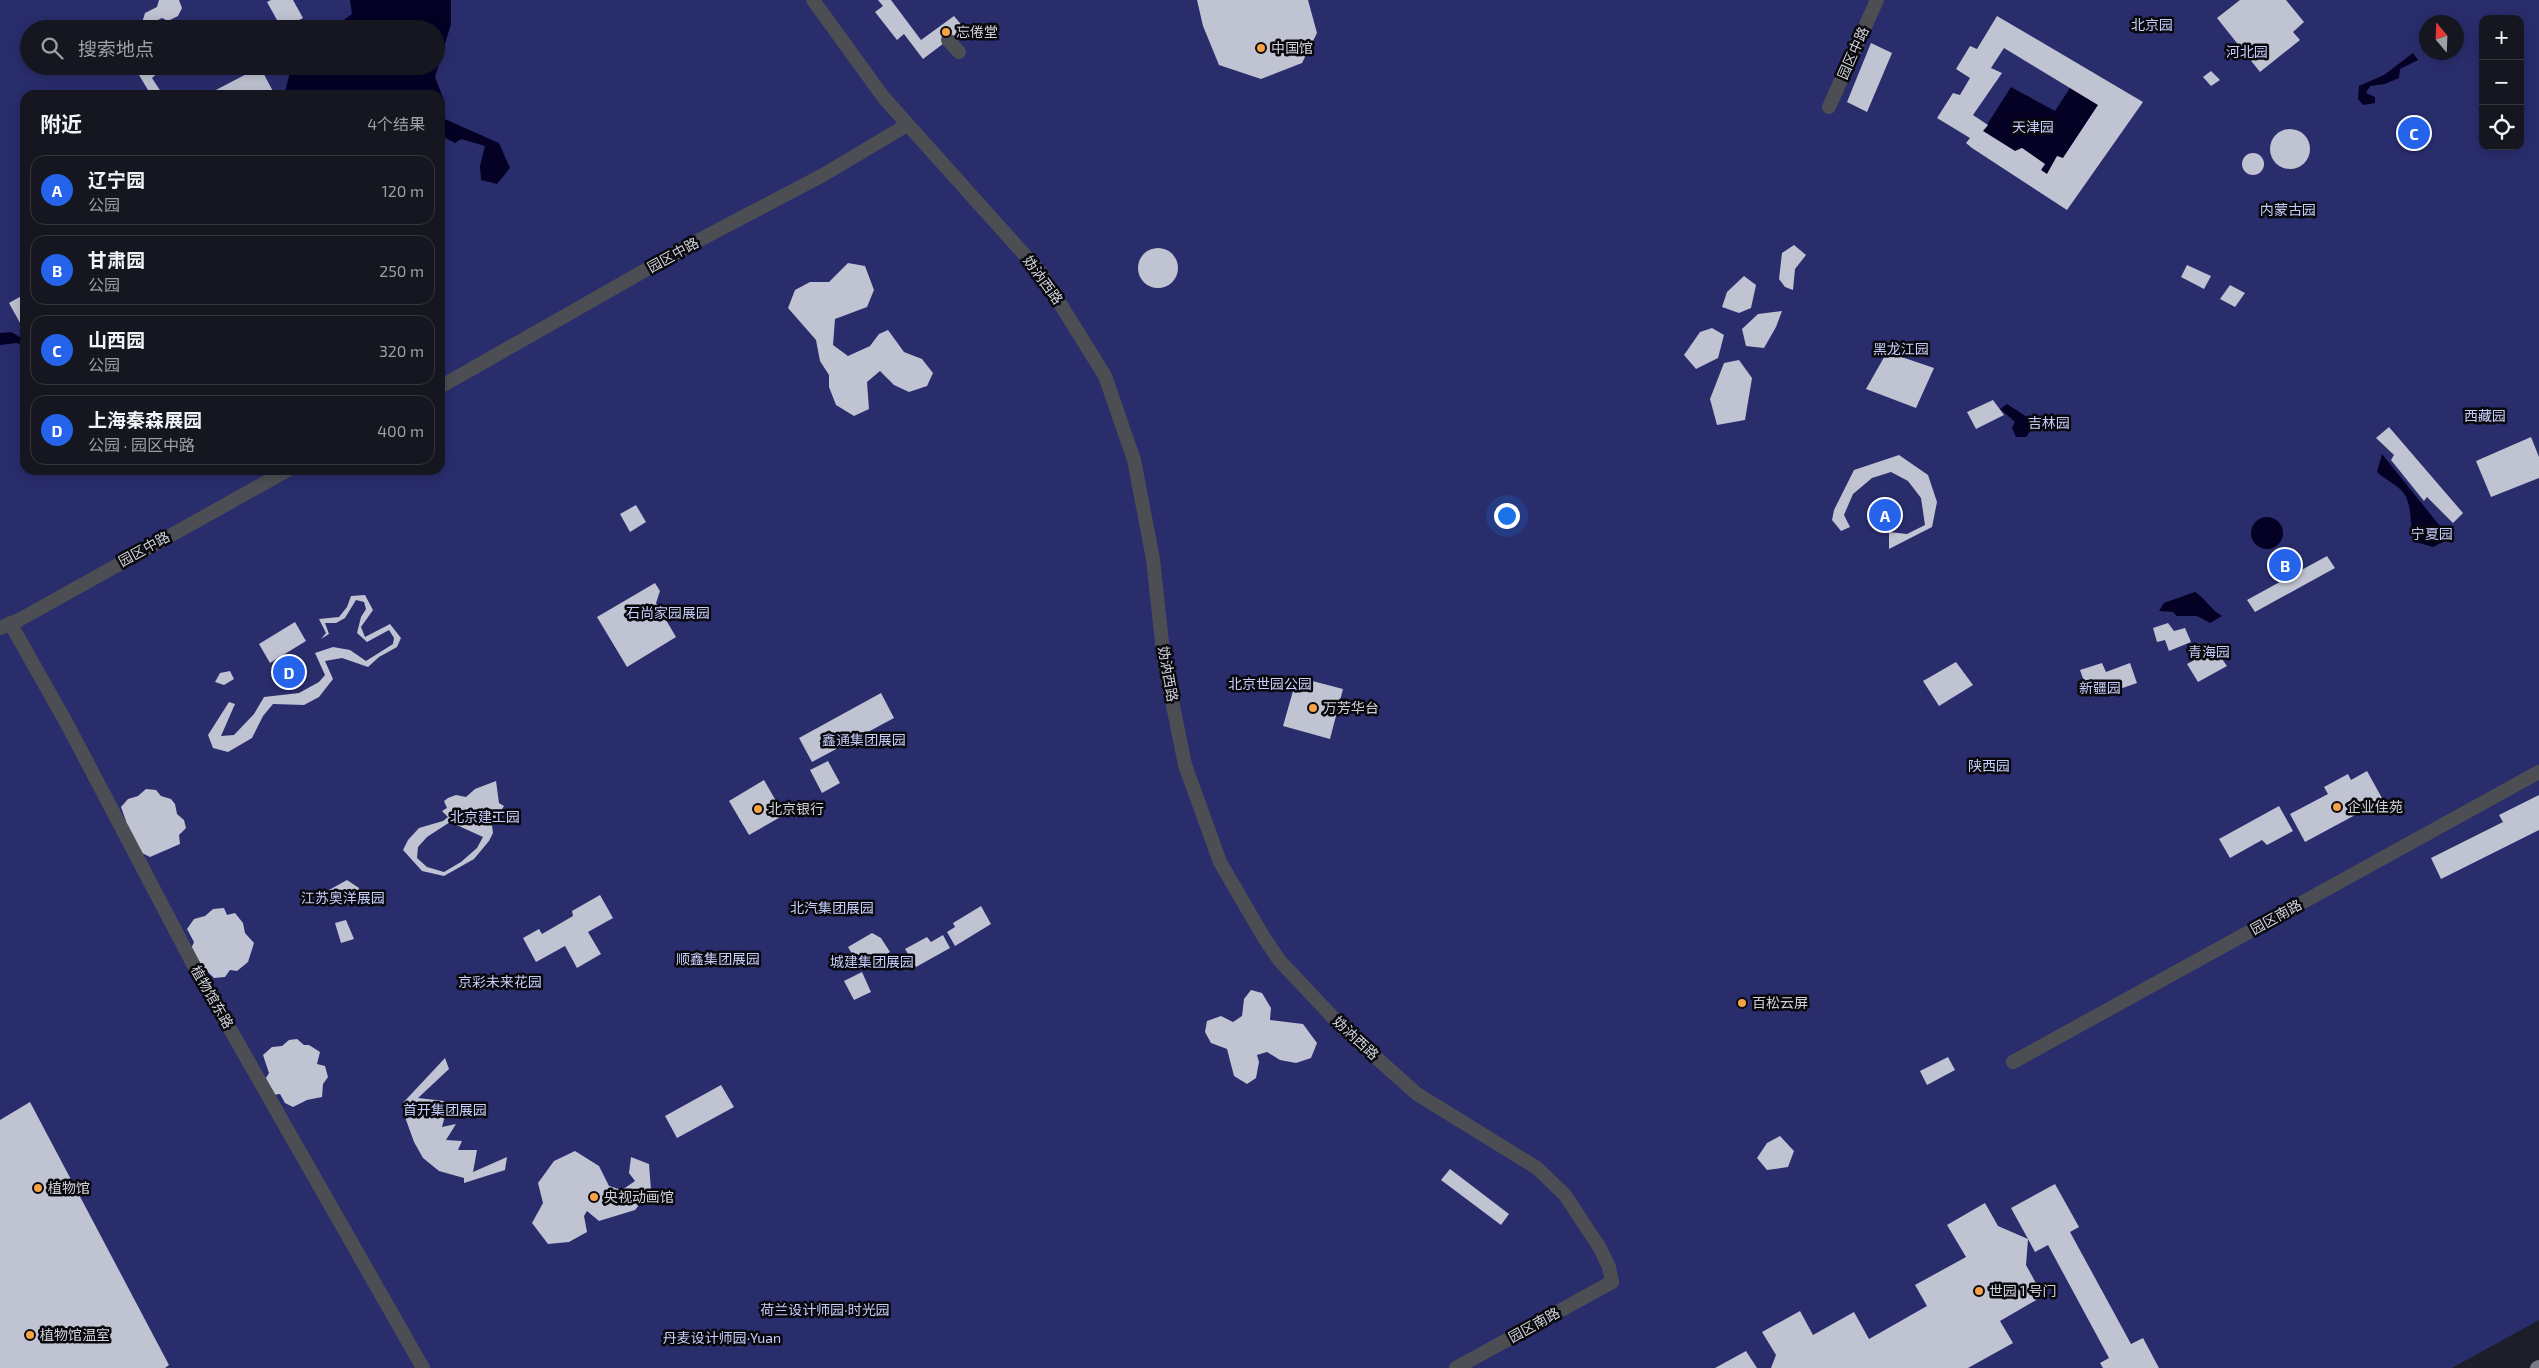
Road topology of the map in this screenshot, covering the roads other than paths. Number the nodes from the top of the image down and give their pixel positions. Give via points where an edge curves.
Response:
1 (813, 0) edge
2 (1877, 0) edge
3 (948, 40) dead end
4 (959, 52) dead end
5 (1829, 107) dead end
6 (907, 125) junction
7 (445, 384) edge
8 (279, 475) edge
9 (5, 625) edge
10 (2539, 772) edge
11 (2013, 1062) dead end
12 (1612, 1282) joint
13 (423, 1368) edge
14 (1456, 1368) edge

1 - 6 street, 妫汭西路
2 - 5 street, 园区中路
3 - 4 street
6 - 7 street, 园区中路
6 - 12 street, 妫汭西路 via 1041,273 1105,376 1134,460 1153,559 1164,660 1184,765 1220,862 1263,936 1279,960 1342,1027 1417,1094 1537,1168 1565,1195 1600,1248
8 - 9 street, 园区中路
9 - 13 street, 植物馆东路 via 66,722 193,964
10 - 11 street, 园区南路
12 - 14 street, 园区南路

